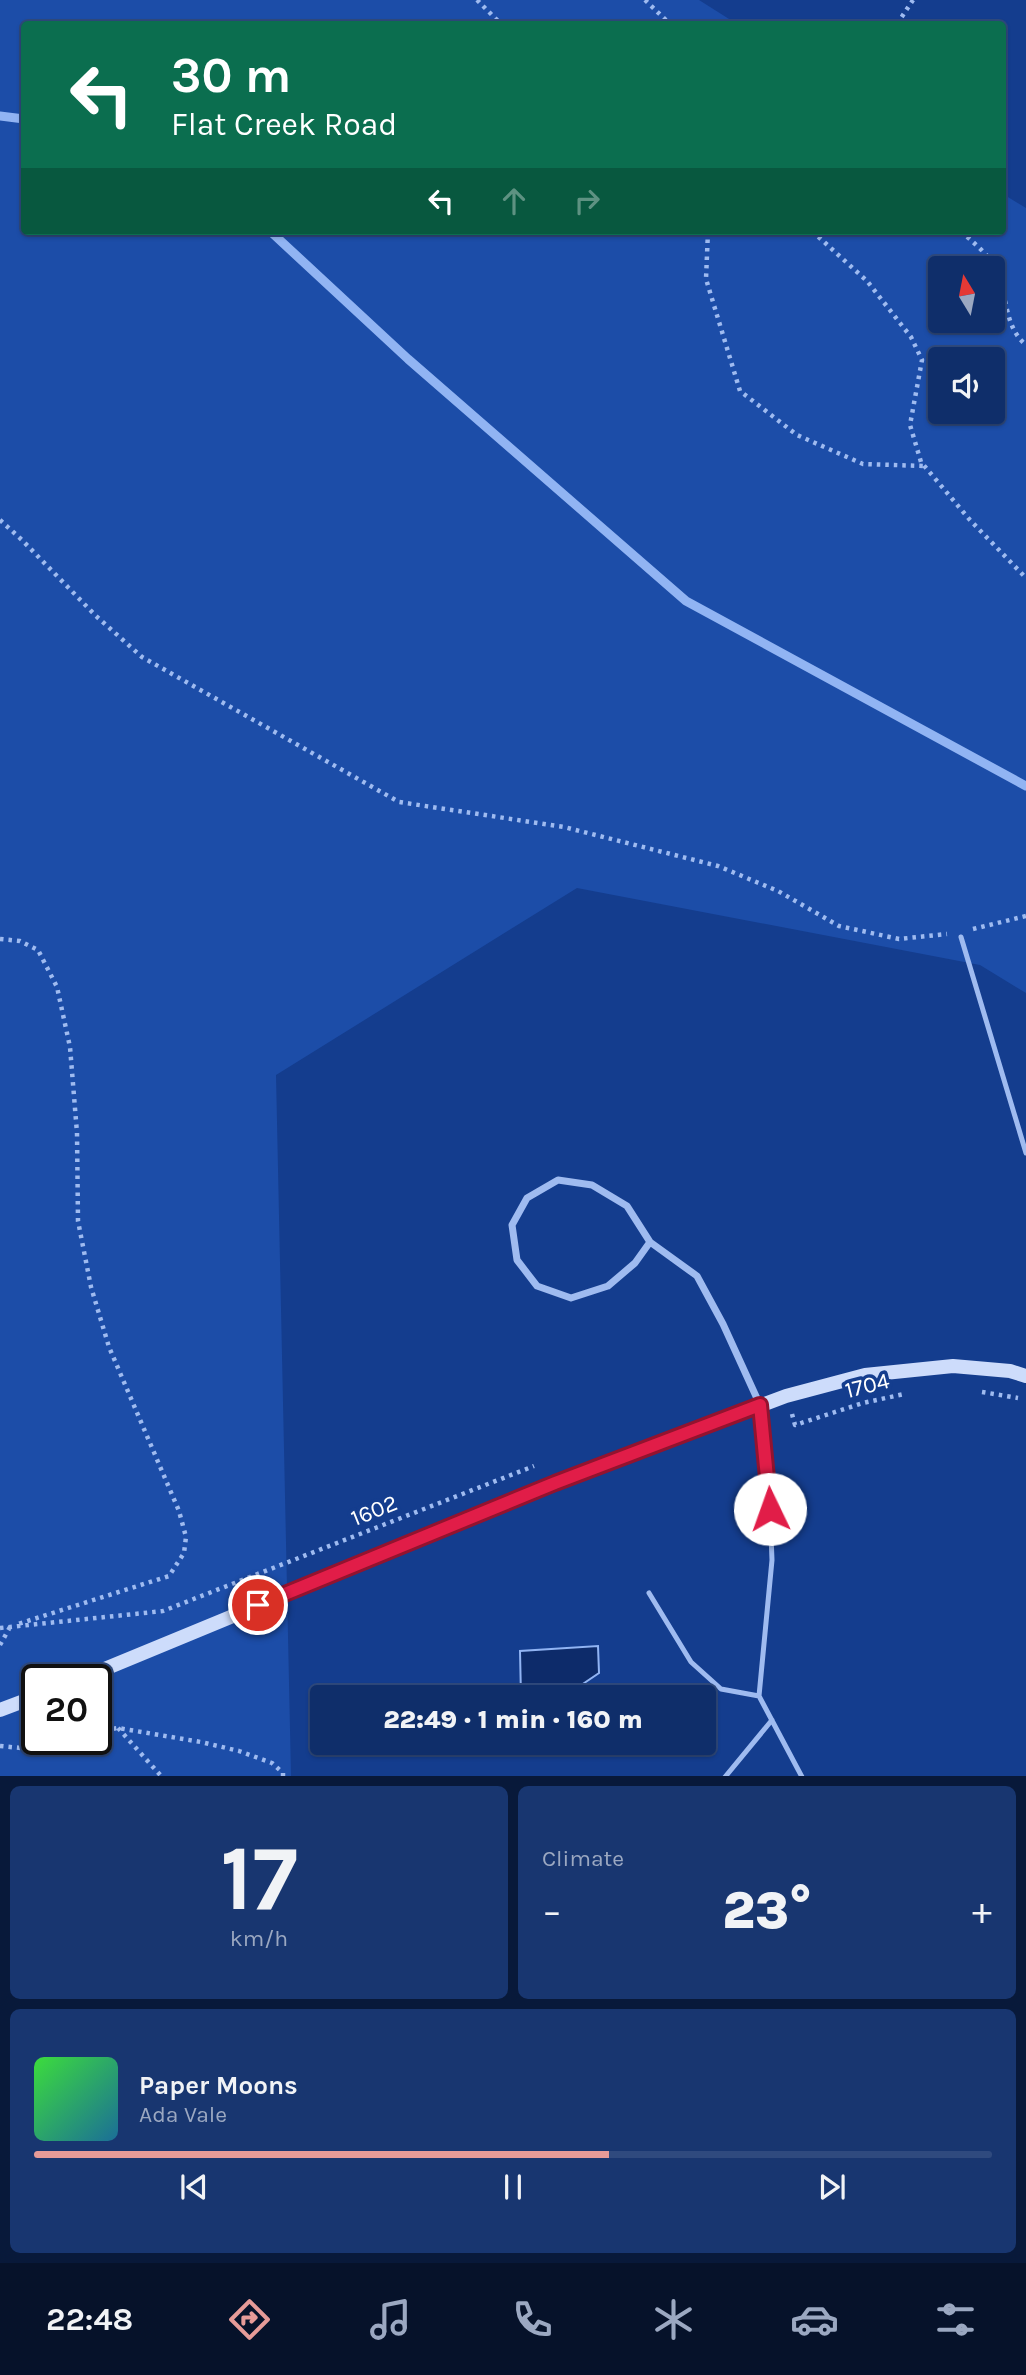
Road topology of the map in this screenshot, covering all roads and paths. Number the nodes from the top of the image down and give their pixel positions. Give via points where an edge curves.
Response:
1 (477, 0) edge
2 (645, 0) edge
3 (913, 0) edge
4 (498, 21) edge
5 (667, 21) edge
6 (899, 21) edge
7 (708, 235) edge
8 (816, 235) edge
9 (965, 235) edge
10 (1026, 345) edge
11 (925, 466) junction
12 (0, 520) edge
13 (1026, 578) edge
14 (1026, 916) edge
15 (952, 934) dead end
16 (962, 934) joint
17 (0, 939) edge
18 (1026, 1153) edge
19 (650, 1242) junction
20 (1026, 1376) edge
21 (972, 1391) dead end
22 (913, 1392) dead end
23 (786, 1396) junction
24 (1026, 1399) edge
25 (760, 1405) junction
26 (544, 1462) dead end
27 (649, 1593) dead end
28 (9, 1627) junction
29 (0, 1628) edge
30 (0, 1644) edge
31 (112, 1666) edge
32 (759, 1696) junction
33 (21, 1702) edge
34 (0, 1710) edge
35 (772, 1720) junction
36 (118, 1728) junction
37 (112, 1729) edge
38 (0, 1746) edge
39 (21, 1748) edge
40 (162, 1776) edge
41 (283, 1776) edge
42 (725, 1776) edge
43 (803, 1776) edge

1 - 4 path
2 - 5 path
3 - 6 path
7 - 11 path via 706,279 740,391 797,435 863,464
8 - 11 path via 867,281 911,337 922,360 910,425
9 - 10 path via 994,265 1006,313
11 - 13 path
12 - 15 path via 142,657 399,802 564,827 718,866 778,891 839,926 899,939
14 - 16 path
16 - 18 lane
17 - 28 path via 20,941 38,950 57,986 70,1047 78,1221 91,1287 109,1347 179,1510 186,1537 184,1553 169,1576
19 - 19 street via 625,1204 592,1185 558,1180 527,1198 512,1225 517,1260 537,1286 571,1298 608,1286 635,1263
19 - 25 street via 697,1276
20 - 23 street via 953,1366 865,1375
21 - 24 path
22 - 23 path, 1704 via 795,1424
23 - 25 street
25 - 31 street via 555,1483
25 - 32 lane via 772,1560
26 - 28 path, 1602 via 163,1611
27 - 32 lane via 691,1662 721,1689
28 - 29 path, 1602
28 - 30 path
32 - 35 lane
33 - 34 street
35 - 42 lane
35 - 43 lane
36 - 37 path
36 - 40 path
36 - 41 path via 239,1751 272,1763
38 - 39 path

